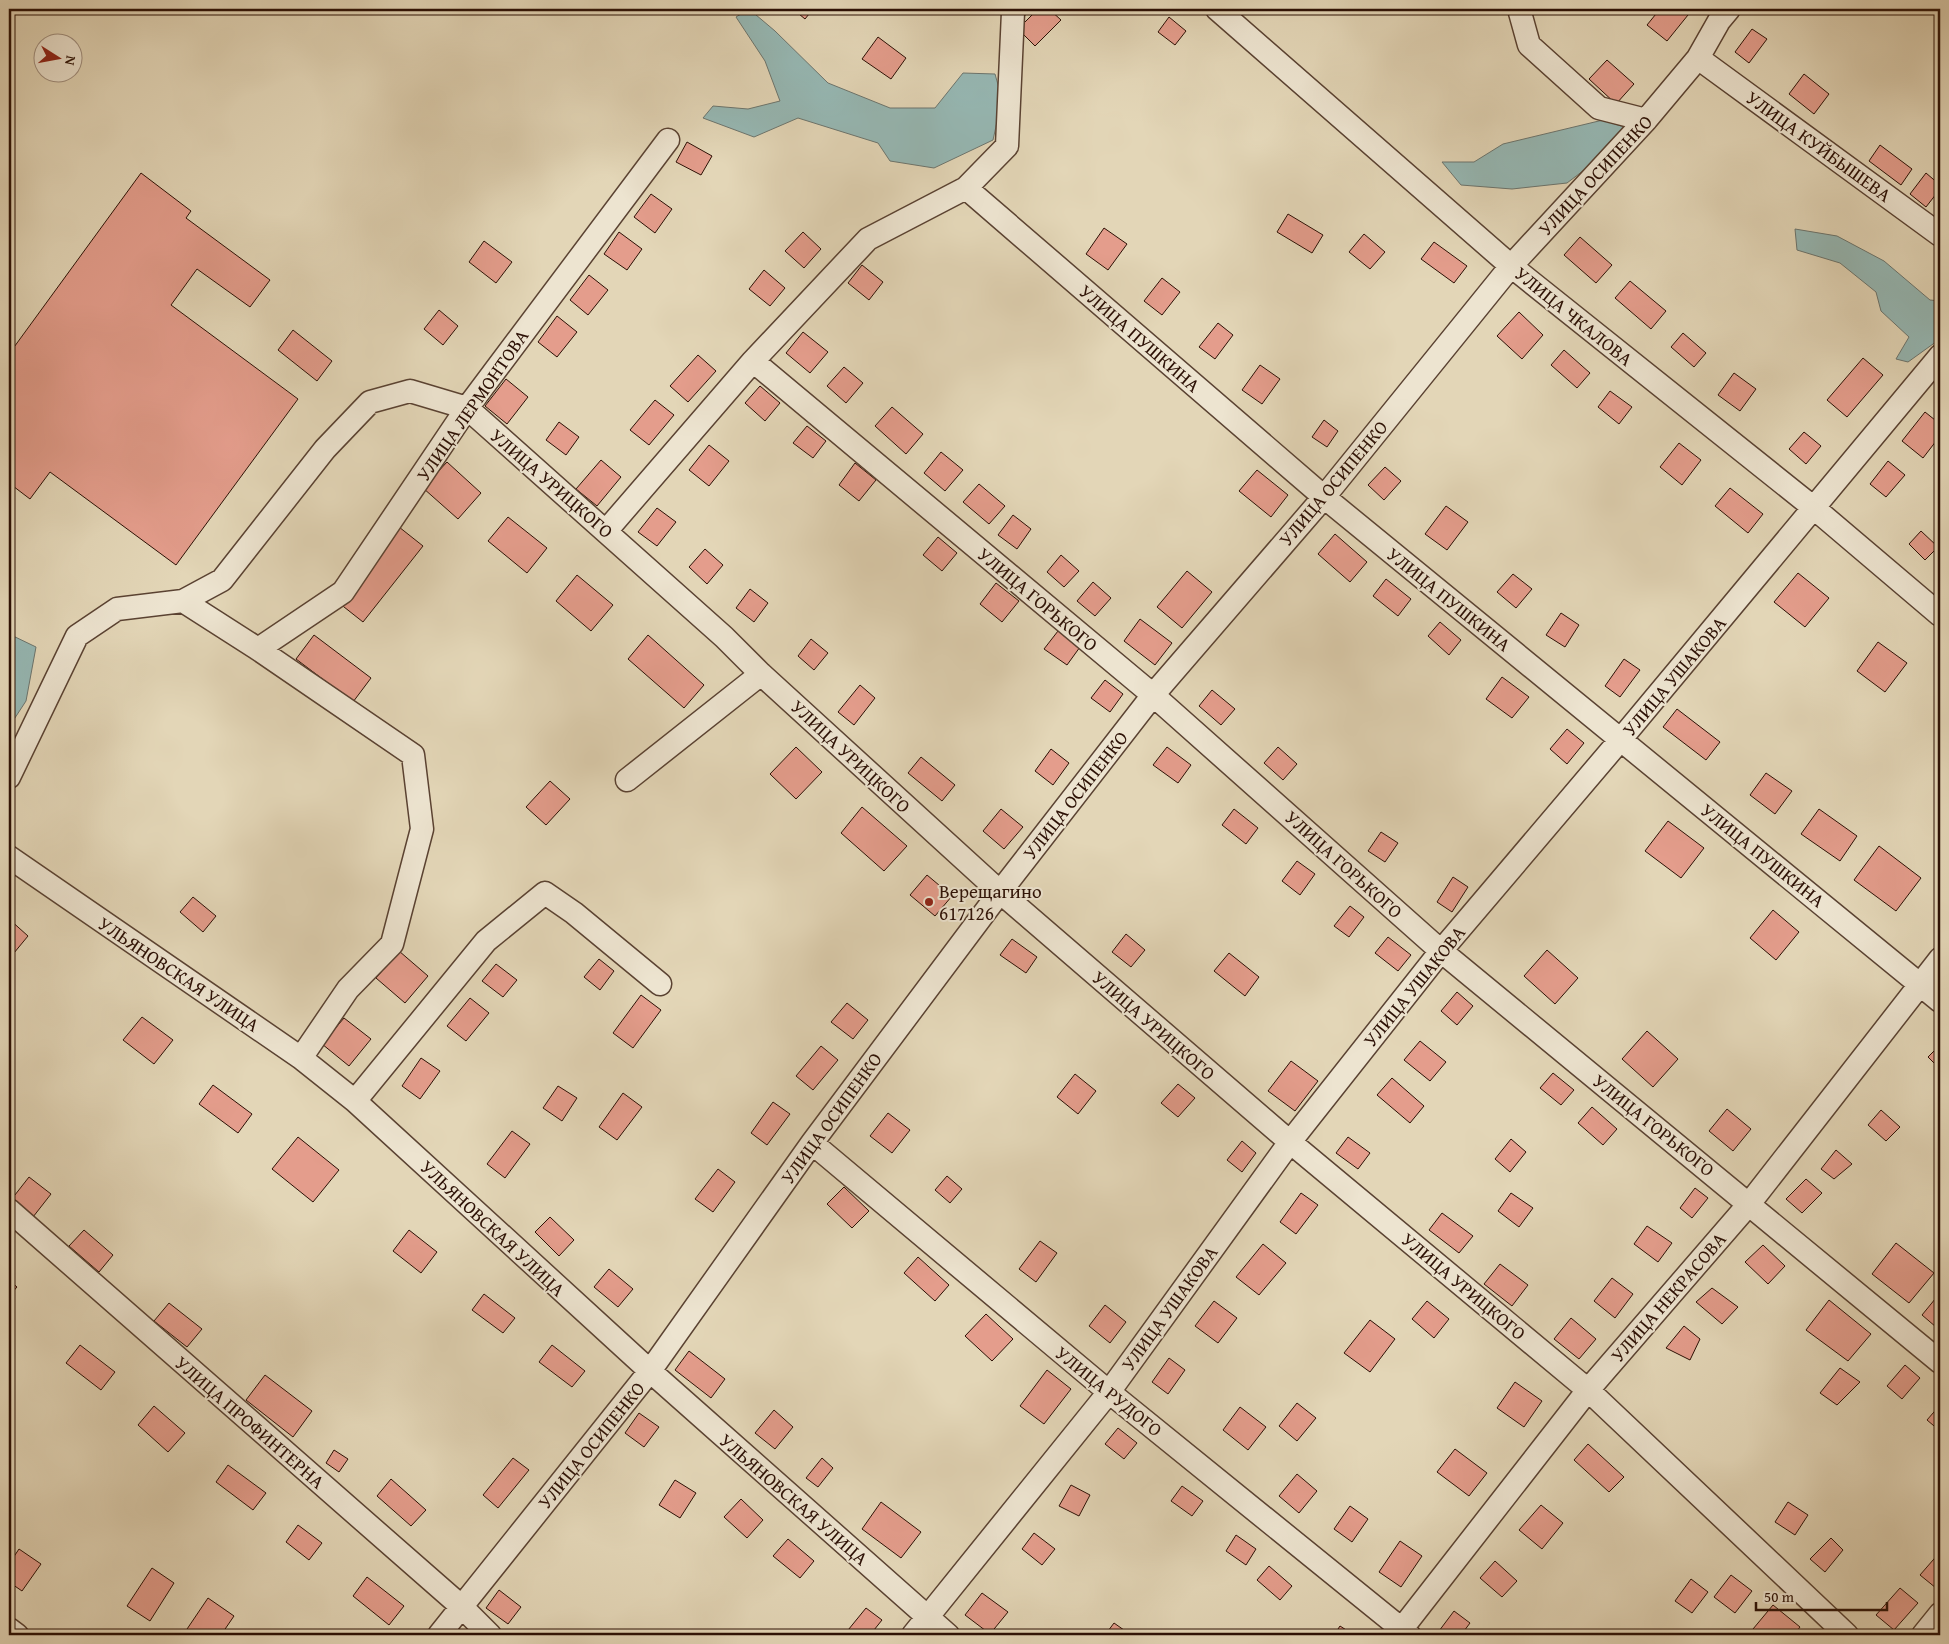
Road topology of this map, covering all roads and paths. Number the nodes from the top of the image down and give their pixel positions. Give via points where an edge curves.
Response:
1 (1015, 9) edge
2 (1216, 9) edge
3 (1519, 9) edge
4 (1729, 9) edge
5 (1698, 58) junction
6 (1646, 120) junction
7 (668, 140) dead end
8 (966, 188) junction
9 (1940, 234) edge
10 (1511, 266) junction
11 (1940, 356) edge
12 (752, 361) junction
13 (467, 408) junction
14 (1324, 497) junction
15 (1814, 508) junction
16 (606, 531) junction
17 (183, 601) junction
18 (1940, 615) edge
19 (258, 650) junction
20 (762, 674) junction
21 (1153, 695) junction
22 (1621, 739) junction
23 (9, 777) edge
24 (627, 780) dead end
25 (9, 857) edge
26 (1000, 892) junction
27 (1441, 951) junction
28 (1940, 959) edge
29 (660, 984) dead end
30 (1920, 984) junction
31 (1940, 1001) edge
32 (301, 1058) junction
33 (355, 1101) junction
34 (1290, 1142) junction
35 (812, 1143) junction
36 (1749, 1204) junction
37 (9, 1210) edge
38 (1940, 1362) edge
39 (650, 1371) junction
40 (1588, 1390) junction
41 (1109, 1392) junction
42 (462, 1607) junction
43 (1940, 1614) edge
44 (928, 1617) junction
45 (9, 1629) edge
46 (1403, 1633) edge
47 (17, 1635) edge
48 (439, 1635) edge
49 (490, 1635) edge
50 (913, 1635) edge
51 (948, 1635) edge
52 (1847, 1635) edge
53 (1923, 1635) edge

1 - 8 street via 1007,146
2 - 10 street, УЛИЦА ЧКАЛОВА
3 - 6 street via 1529,45 1600,108
4 - 5 street, УЛИЦА ОСИПЕНКО
5 - 6 street, УЛИЦА ОСИПЕНКО
5 - 9 street, УЛИЦА КУЙБЫШЕВА
6 - 10 street, УЛИЦА ОСИПЕНКО
7 - 13 street, УЛИЦА ЛЕРМОНТОВА
8 - 12 street via 868,239
8 - 14 street, УЛИЦА ПУШКИНА
10 - 14 street, УЛИЦА ОСИПЕНКО
10 - 15 street, УЛИЦА ЧКАЛОВА
11 - 15 street, УЛИЦА УШАКОВА
12 - 16 street
12 - 21 street, УЛИЦА ГОРЬКОГО
13 - 16 street, УЛИЦА УРИЦКОГО
13 - 17 street via 410,391 370,402 325,448 222,580
13 - 19 street, УЛИЦА ЛЕРМОНТОВА via 343,592
14 - 21 street, УЛИЦА ОСИПЕНКО
14 - 22 street, УЛИЦА ПУШКИНА
15 - 18 street, УЛИЦА ЧКАЛОВА
15 - 22 street, УЛИЦА УШАКОВА
16 - 20 street, УЛИЦА УРИЦКОГО
17 - 19 street
17 - 23 street via 117,609 77,636
19 - 32 street via 413,755 422,829 392,944 348,989
20 - 24 street
20 - 26 street, УЛИЦА УРИЦКОГО
21 - 26 street, УЛИЦА ОСИПЕНКО
21 - 27 street, УЛИЦА ГОРЬКОГО
22 - 27 street, УЛИЦА УШАКОВА
22 - 30 street, УЛИЦА ПУШКИНА
25 - 32 street, УЛЬЯНОВСКАЯ УЛИЦА
26 - 34 street, УЛИЦА УРИЦКОГО
26 - 35 street, УЛИЦА ОСИПЕНКО
27 - 34 street, УЛИЦА УШАКОВА
27 - 36 street, УЛИЦА ГОРЬКОГО
28 - 30 street, УЛИЦА НЕКРАСОВА
29 - 33 street via 545,893 486,941
30 - 31 street, УЛИЦА ПУШКИНА
30 - 36 street, УЛИЦА НЕКРАСОВА
32 - 33 street, УЛЬЯНОВСКАЯ УЛИЦА
33 - 39 street, УЛЬЯНОВСКАЯ УЛИЦА
34 - 40 street, УЛИЦА УРИЦКОГО
34 - 41 street, УЛИЦА УШАКОВА
35 - 39 street, УЛИЦА ОСИПЕНКО
35 - 41 street, УЛИЦА РУДОГО
36 - 38 street, УЛИЦА ГОРЬКОГО
36 - 40 street, УЛИЦА НЕКРАСОВА
37 - 42 street, УЛИЦА ПРОФИНТЕРНА
39 - 42 street, УЛИЦА ОСИПЕНКО
39 - 44 street, УЛЬЯНОВСКАЯ УЛИЦА
40 - 46 street, УЛИЦА НЕКРАСОВА
40 - 52 street, УЛИЦА УРИЦКОГО
41 - 44 street, УЛИЦА УШАКОВА
41 - 46 street, УЛИЦА РУДОГО
42 - 48 street, УЛИЦА ОСИПЕНКО
42 - 49 street, УЛИЦА ПРОФИНТЕРНА
43 - 53 street
44 - 50 street, УЛИЦА УШАКОВА
44 - 51 street, УЛЬЯНОВСКАЯ УЛИЦА
45 - 47 street

